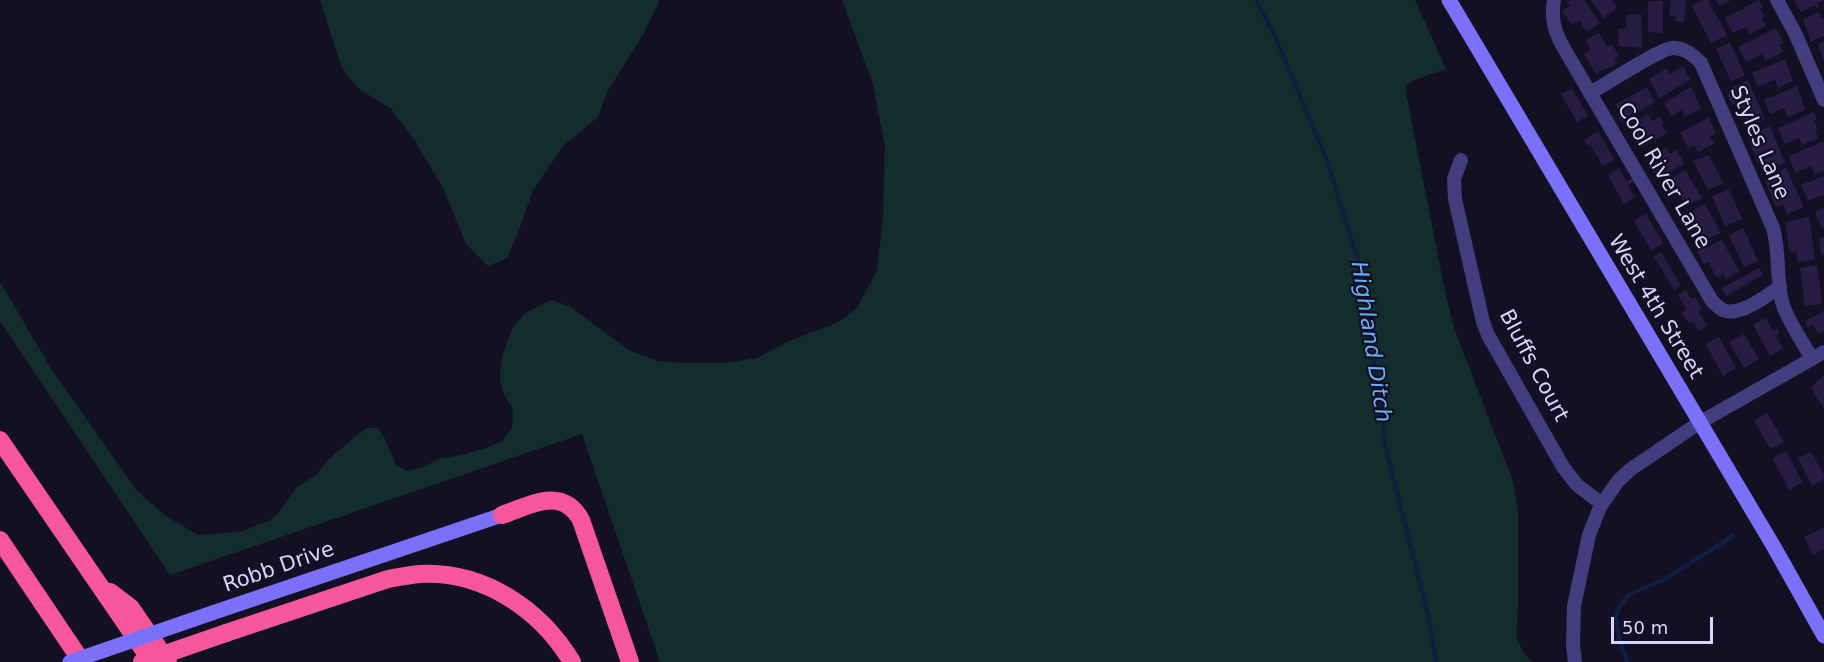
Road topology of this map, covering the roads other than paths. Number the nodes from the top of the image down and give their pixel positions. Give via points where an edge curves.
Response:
1 (1449, 0) edge
2 (1554, 0) edge
3 (1777, 0) edge
4 (1590, 93) junction
5 (1824, 100) edge
6 (1461, 160) dead end
7 (1780, 287) junction
8 (1818, 356) edge
9 (1699, 423) junction
10 (0, 440) edge
11 (1602, 504) junction
12 (502, 514) joint
13 (0, 540) edge
14 (97, 582) junction
15 (1824, 636) edge
16 (70, 662) edge
17 (82, 662) edge
18 (142, 662) edge
19 (152, 662) edge
20 (168, 662) edge
21 (572, 662) edge
22 (630, 662) edge
23 (1575, 662) edge

1 - 9 main road, West 4th Street
2 - 4 street, Cool River Lane via 1556,34
3 - 5 street
4 - 7 street, Cool River Lane via 1712,301 1729,312 1739,311
4 - 7 street, Styles Lane via 1666,50 1681,49 1701,63 1773,228
6 - 11 street, Bluffs Court via 1454,178 1455,199 1488,335 1570,477
7 - 8 street, Styles Lane via 1784,308
8 - 9 street
9 - 11 street via 1631,469
9 - 15 main road, West 4th Street
10 - 14 highway
11 - 23 street via 1592,528 1574,606
12 - 16 main road, Robb Drive, bridge
12 - 22 highway via 549,500 564,502 577,512
13 - 17 highway
14 - 19 highway
14 - 20 highway via 131,608
18 - 21 highway, bridge via 388,579 411,575 461,578 507,595 546,626

